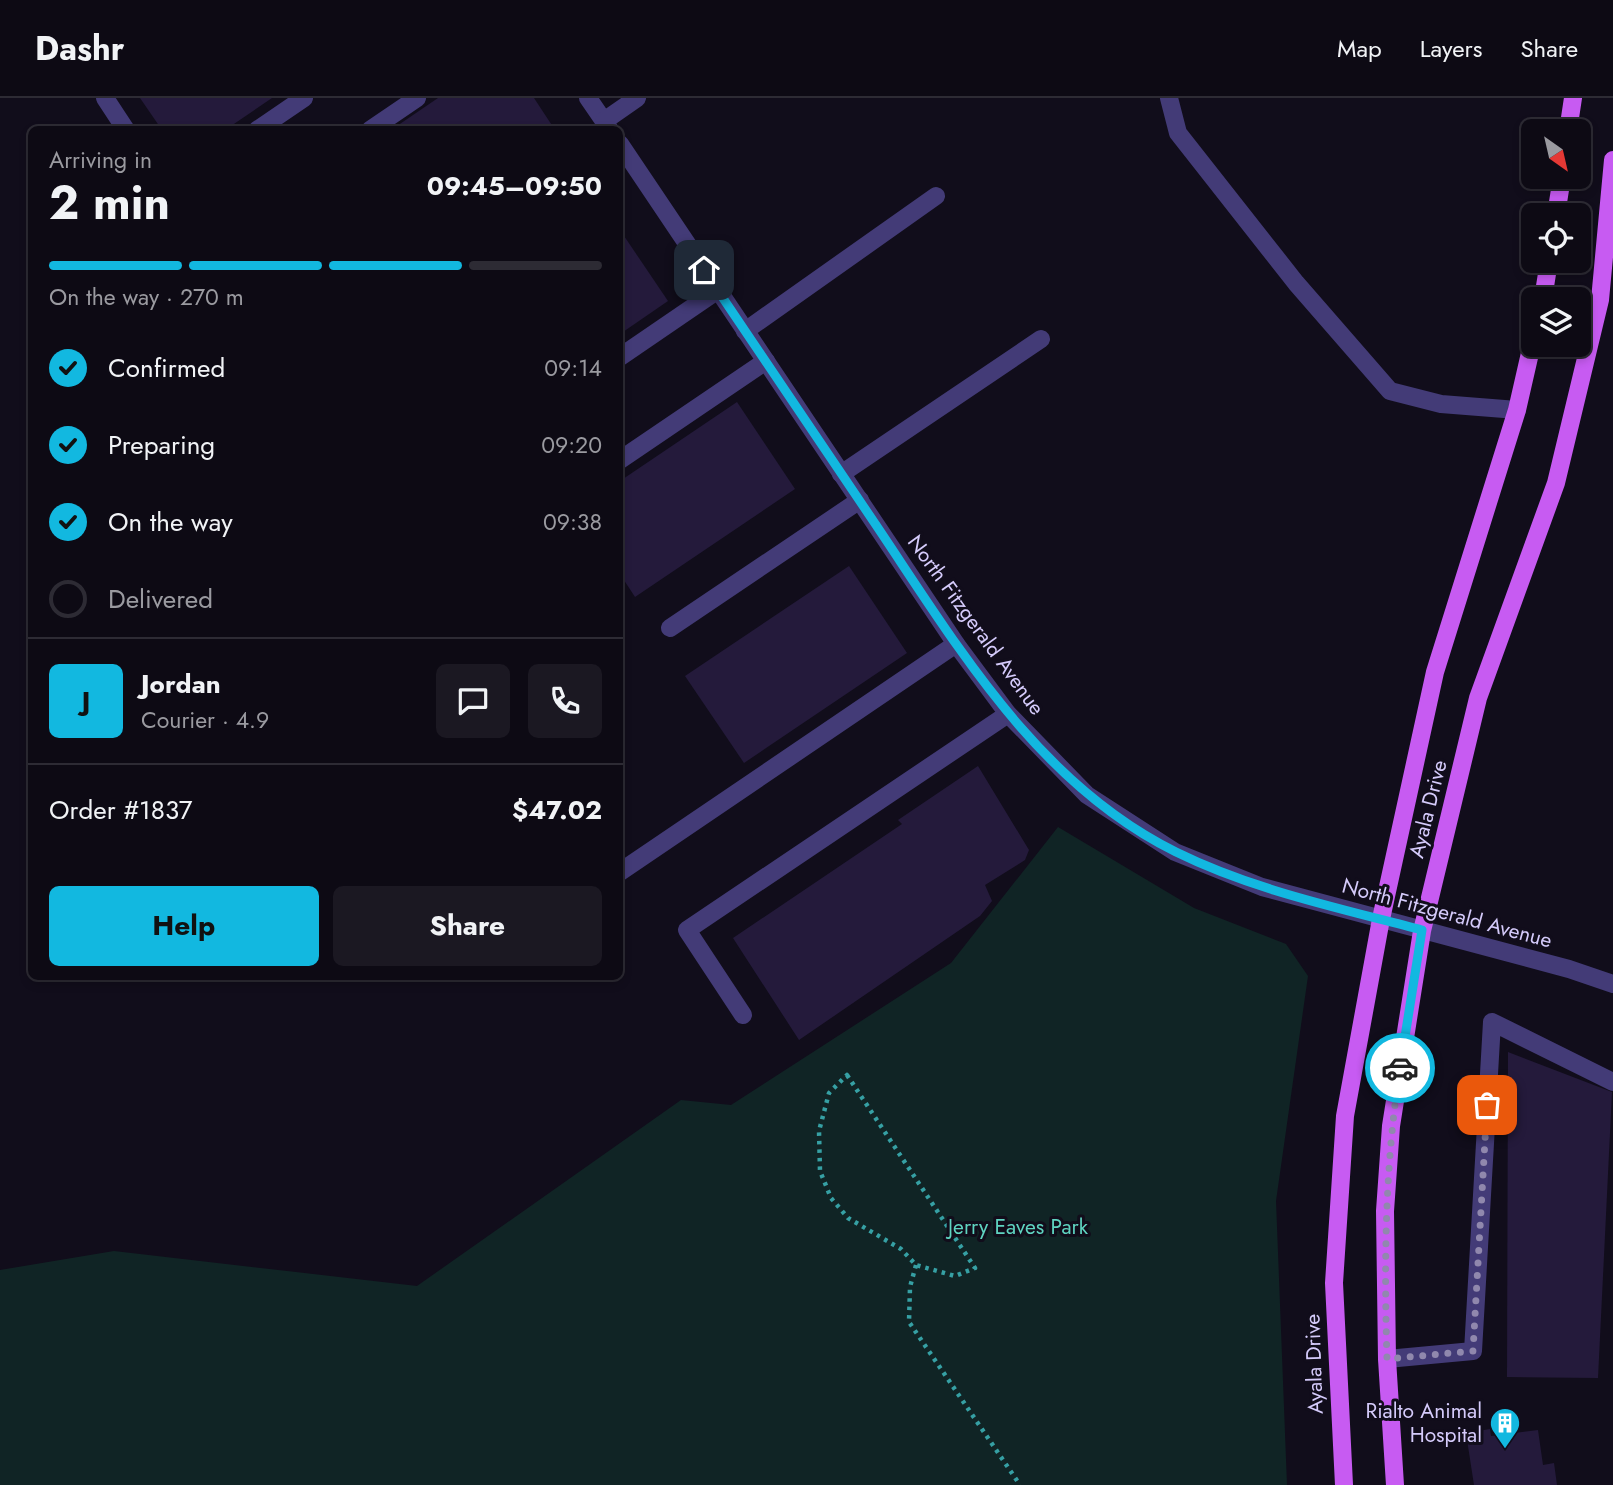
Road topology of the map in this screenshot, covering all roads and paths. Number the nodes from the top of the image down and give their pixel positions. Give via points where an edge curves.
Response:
1 (106, 98) edge
2 (304, 98) edge
3 (417, 98) edge
4 (588, 98) edge
5 (637, 98) edge
6 (1169, 98) edge
7 (1573, 98) edge
8 (1570, 119) edge
9 (607, 125) edge
10 (124, 126) edge
11 (263, 126) edge
12 (376, 126) edge
13 (623, 152) edge
14 (1613, 160) edge
15 (936, 196) dead end
16 (718, 290) junction
17 (745, 331) junction
18 (1041, 339) dead end
19 (623, 355) edge
20 (1529, 357) edge
21 (766, 361) junction
22 (1517, 410) junction
23 (623, 458) edge
24 (842, 474) junction
25 (860, 500) junction
26 (670, 628) dead end
27 (956, 644) junction
28 (1008, 714) junction
29 (623, 870) edge
30 (1381, 919) junction
31 (1422, 930) junction
32 (1613, 984) edge
33 (744, 1016) dead end
34 (1613, 1082) edge
35 (916, 1265) junction
36 (1387, 1359) junction
37 (1020, 1485) edge
38 (1344, 1485) edge
39 (1395, 1485) edge

1 - 10 street
2 - 11 street
3 - 12 street
4 - 9 street
5 - 9 street
6 - 22 street via 1178,133 1296,283 1390,391 1441,404
7 - 8 main road
13 - 16 street, North Fitzgerald Avenue
14 - 31 main road, Ayala Drive via 1600,300 1556,483 1478,698
15 - 17 street
16 - 17 street, North Fitzgerald Avenue
16 - 19 street
17 - 21 street, North Fitzgerald Avenue
18 - 24 street
20 - 22 main road, Ayala Drive
21 - 23 street
21 - 24 street, North Fitzgerald Avenue
22 - 30 main road, Ayala Drive via 1435,672
24 - 25 street, North Fitzgerald Avenue
25 - 26 street
25 - 27 street, North Fitzgerald Avenue
27 - 28 street, North Fitzgerald Avenue
27 - 29 street
28 - 30 street, North Fitzgerald Avenue via 1087,795 1175,852 1262,887
28 - 33 street via 687,930
30 - 31 street, North Fitzgerald Avenue
30 - 38 main road, Ayala Drive via 1345,1116 1338,1199 1334,1283
31 - 32 street, North Fitzgerald Avenue
31 - 36 main road, Ayala Drive via 1391,1126 1385,1211
34 - 36 street via 1492,1022 1473,1351
35 - 35 path via 955,1276 975,1268 847,1075 829,1093 819,1131 820,1171 831,1198 848,1218 901,1249
35 - 37 path via 909,1322
36 - 39 main road, Ayala Drive

